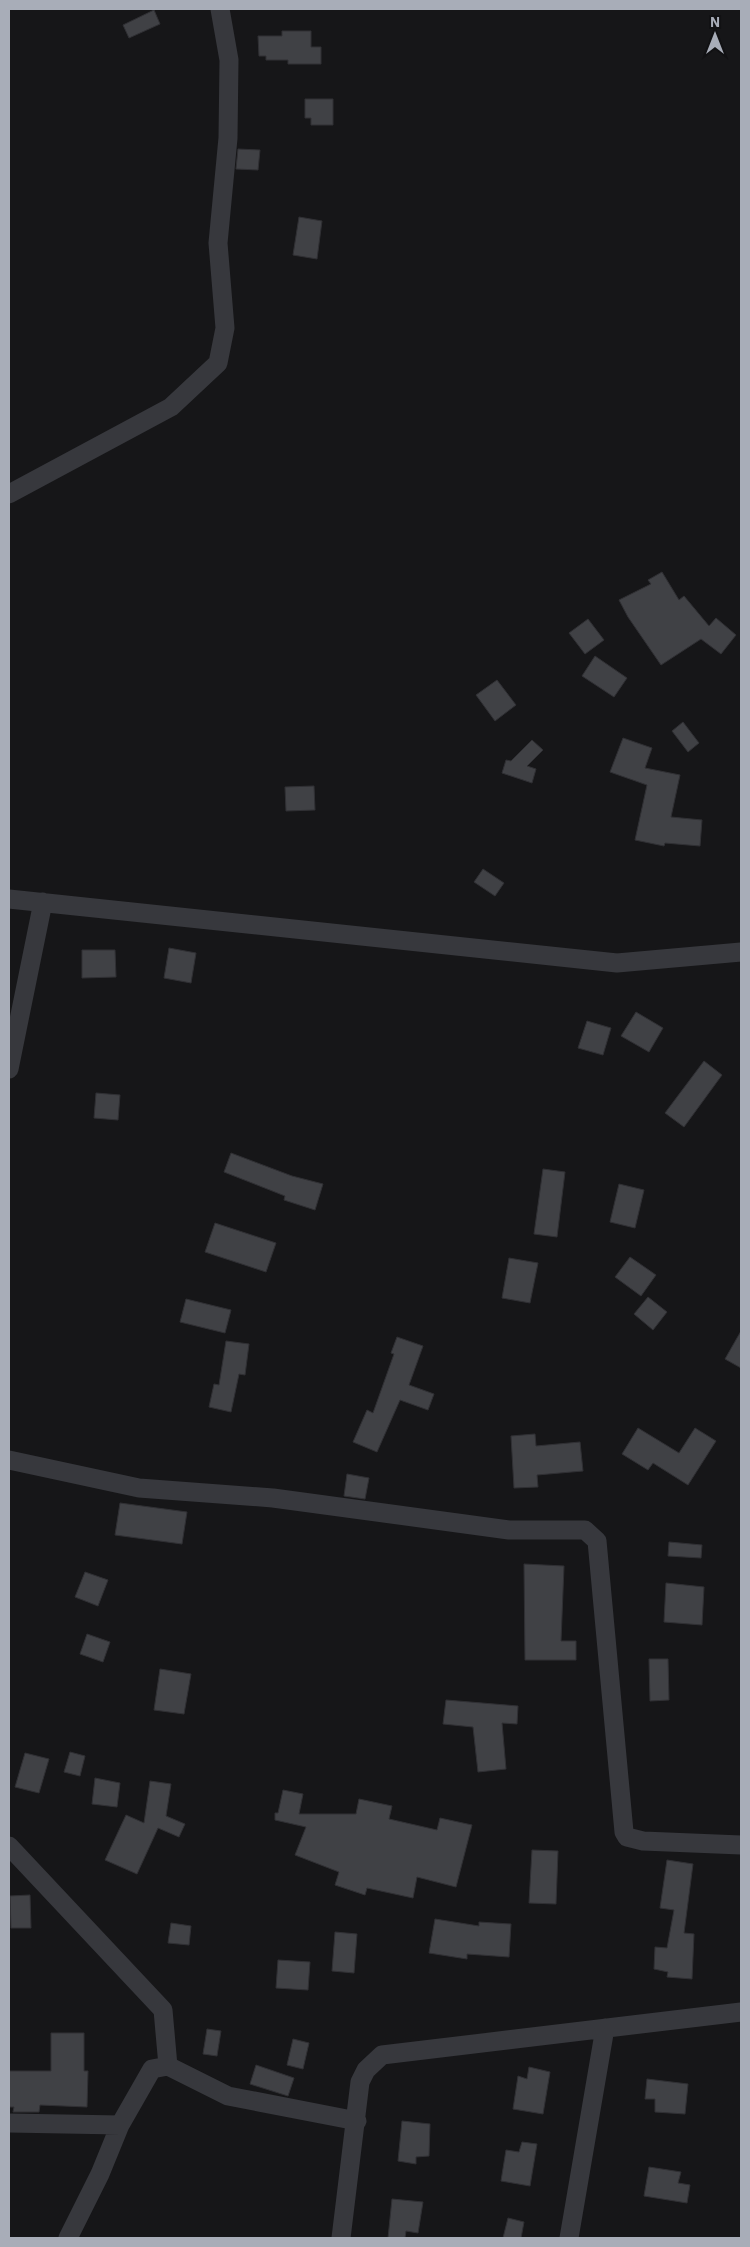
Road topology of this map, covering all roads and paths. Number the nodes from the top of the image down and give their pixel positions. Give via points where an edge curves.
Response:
1 (220, 9) edge
2 (9, 494) edge
3 (9, 899) edge
4 (43, 902) junction
5 (741, 952) edge
6 (9, 1069) edge
7 (9, 1460) edge
8 (741, 1845) edge
9 (9, 1846) edge
10 (741, 2012) edge
11 (605, 2028) junction
12 (168, 2066) junction
13 (357, 2121) junction
14 (9, 2123) edge
15 (120, 2125) junction
16 (68, 2238) edge
17 (341, 2238) edge
18 (574, 2238) edge

1 - 2 street via 229,60 228,138 218,243 225,328 218,363 171,407
3 - 4 street
4 - 5 street via 617,963
4 - 6 street
7 - 8 street via 139,1488 273,1498 509,1530 585,1530 597,1541 624,1832 627,1837 643,1841
9 - 12 street via 163,2010
10 - 11 street
11 - 13 street via 382,2055 366,2070 360,2082
11 - 18 street
12 - 13 street via 228,2096
12 - 15 street via 156,2067 149,2072
13 - 17 street
14 - 15 street
15 - 16 street

